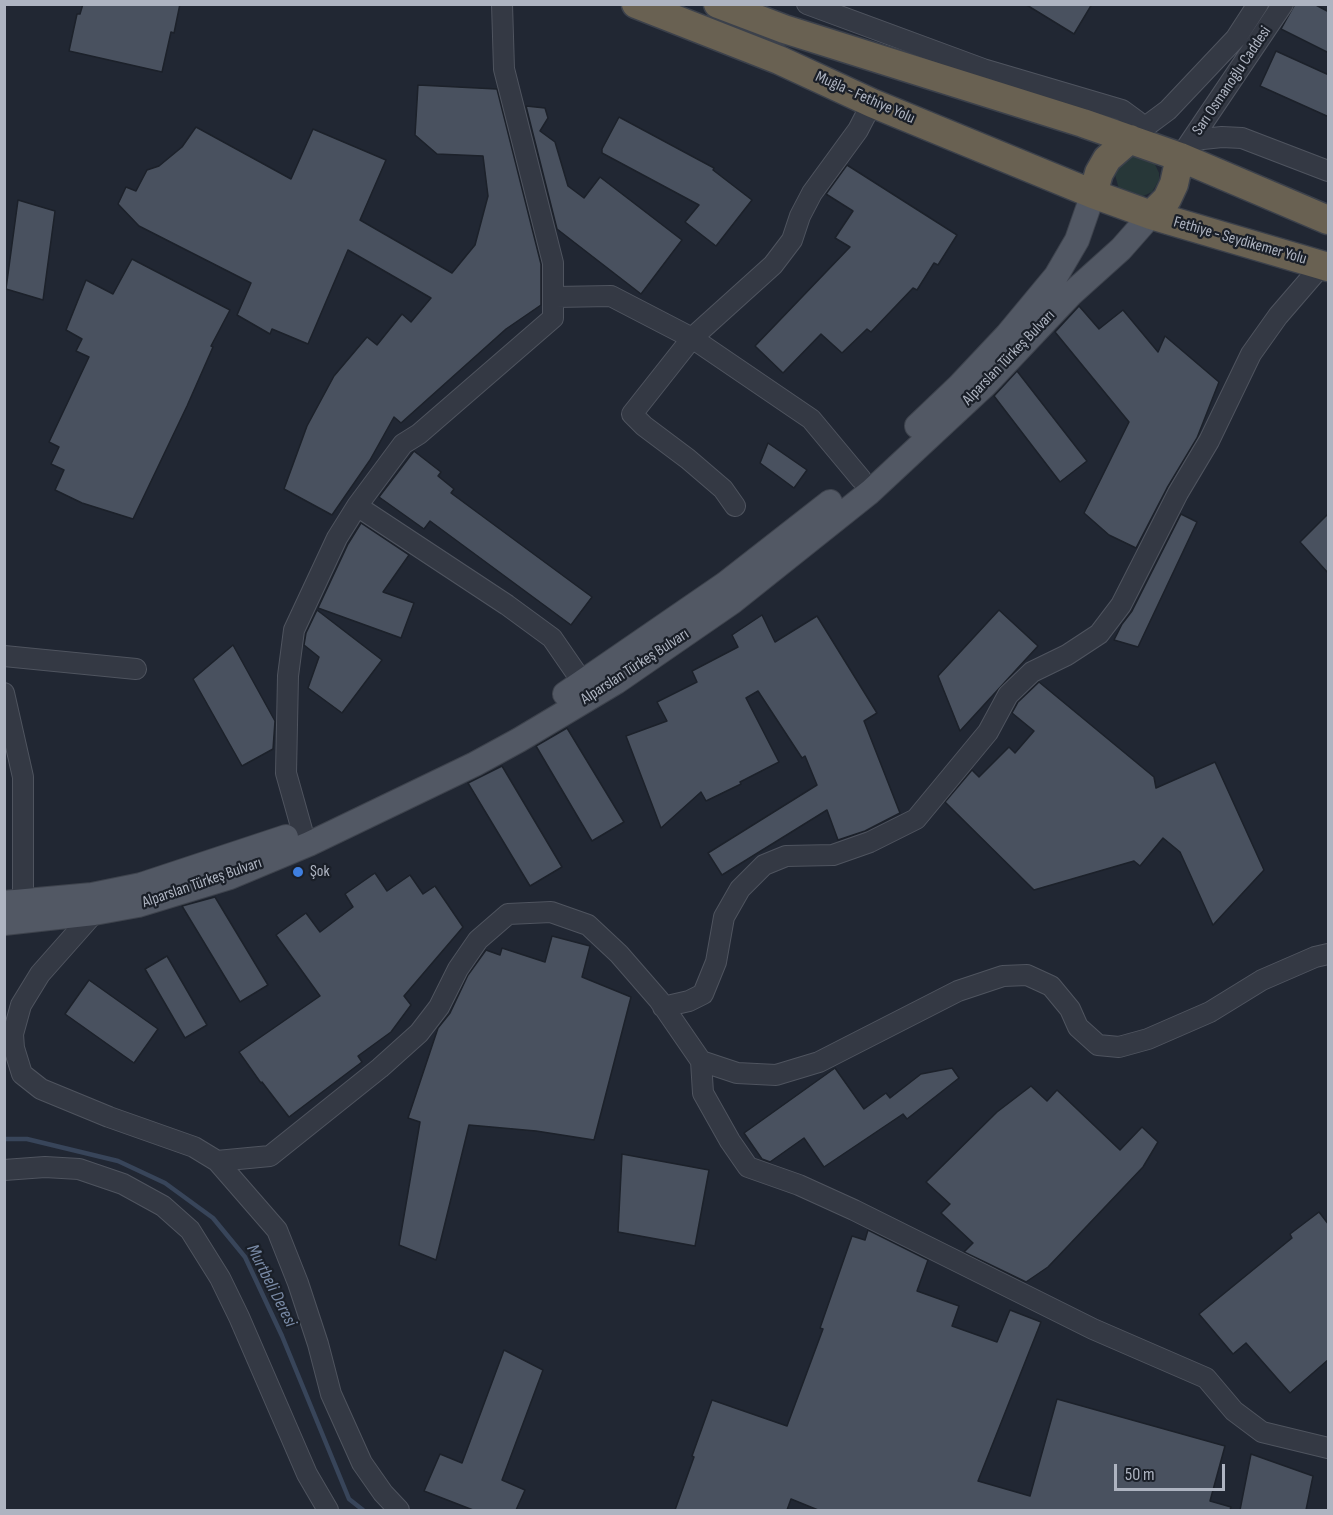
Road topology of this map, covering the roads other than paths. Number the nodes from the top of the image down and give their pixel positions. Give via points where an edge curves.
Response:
1 (502, 4) edge
2 (636, 4) edge
3 (718, 4) edge
4 (807, 4) edge
5 (1258, 4) edge
6 (1283, 4) edge
7 (1224, 92) junction
8 (872, 103) junction
9 (1136, 134) junction
10 (1242, 138) junction
11 (1187, 148) junction
12 (1329, 171) edge
13 (1093, 194) junction
14 (1151, 215) junction
15 (1329, 220) edge
16 (1325, 266) edge
17 (555, 297) junction
18 (692, 338) junction
19 (861, 478) junction
20 (357, 506) junction
21 (735, 506) dead end
22 (4, 656) edge
23 (136, 669) dead end
24 (583, 683) junction
25 (4, 693) edge
26 (302, 830) junction
27 (14, 902) edge
28 (94, 913) junction
29 (4, 923) edge
30 (1329, 954) edge
31 (663, 1007) junction
32 (11, 1057) edge
33 (701, 1061) junction
34 (217, 1161) junction
35 (4, 1170) edge
36 (1329, 1448) edge
37 (328, 1510) edge
38 (399, 1510) edge

1 - 17 street via 504,69 553,263
2 - 8 highway, Muğla - Fethiye Yolu via 779,60
3 - 9 highway via 784,29
4 - 9 street via 982,69 1122,110 1137,121
5 - 9 street, Sarı Osmanoğlu Caddesi via 1236,38 1168,110
6 - 7 street, Sarı Osmanoğlu Caddesi
7 - 10 street via 1221,117
7 - 11 street, Sarı Osmanoğlu Caddesi
8 - 13 highway, Muğla - Fethiye Yolu
8 - 18 street via 858,130 812,193 792,240 773,266
9 - 11 highway
9 - 13 highway via 1107,159
10 - 11 street via 1222,137
10 - 12 street
11 - 14 highway via 1167,199
11 - 15 highway
13 - 14 highway, Muğla - Fethiye Yolu
13 - 19 main road, Alparslan Türkeş Bulvarı via 1077,240 1056,276 959,386
14 - 16 highway, Fethiye - Seydikemer Yolu
14 - 28 main road, Alparslan Türkeş Bulvarı via 986,385 870,492 732,602 616,682 484,759 309,844 220,880 138,905
16 - 31 street via 1278,316 1251,354 1126,595 1099,634 1032,672 1008,695 988,732 916,819 870,842 832,855 786,856 764,865 740,889 724,917 716,962 703,994
17 - 18 street via 611,296
17 - 20 street via 553,318 403,444
18 - 19 street via 811,419
18 - 21 street via 632,414 723,489
19 - 24 main road, Alparslan Türkeş Bulvarı via 725,584
20 - 24 street via 552,638
20 - 26 street via 337,538 294,630 288,676 286,773
22 - 23 street
24 - 26 main road, Alparslan Türkeş Bulvarı via 415,778
25 - 27 street via 23,777
26 - 27 main road, Alparslan Türkeş Bulvarı via 141,885 92,895
28 - 29 main road, Alparslan Türkeş Bulvarı
28 - 32 street via 40,974 21,1005 12,1034
30 - 33 street via 1262,980 1210,1012 1159,1035 1119,1047 1098,1045 1078,1028 1070,1009 1051,986 1027,975 1003,976 958,991 819,1062 776,1075 737,1073
31 - 33 street
31 - 34 street via 620,954 588,925 551,912 508,914 478,940 419,1033 381,1068 270,1156
32 - 34 street via 22,1074 41,1089 194,1147
33 - 36 street via 703,1093 747,1167 854,1210 1093,1329 1206,1378 1234,1411 1262,1432
34 - 38 street via 277,1230 305,1304 331,1394 362,1463
35 - 37 street via 79,1169 123,1184 164,1206 190,1230 239,1317 306,1474

